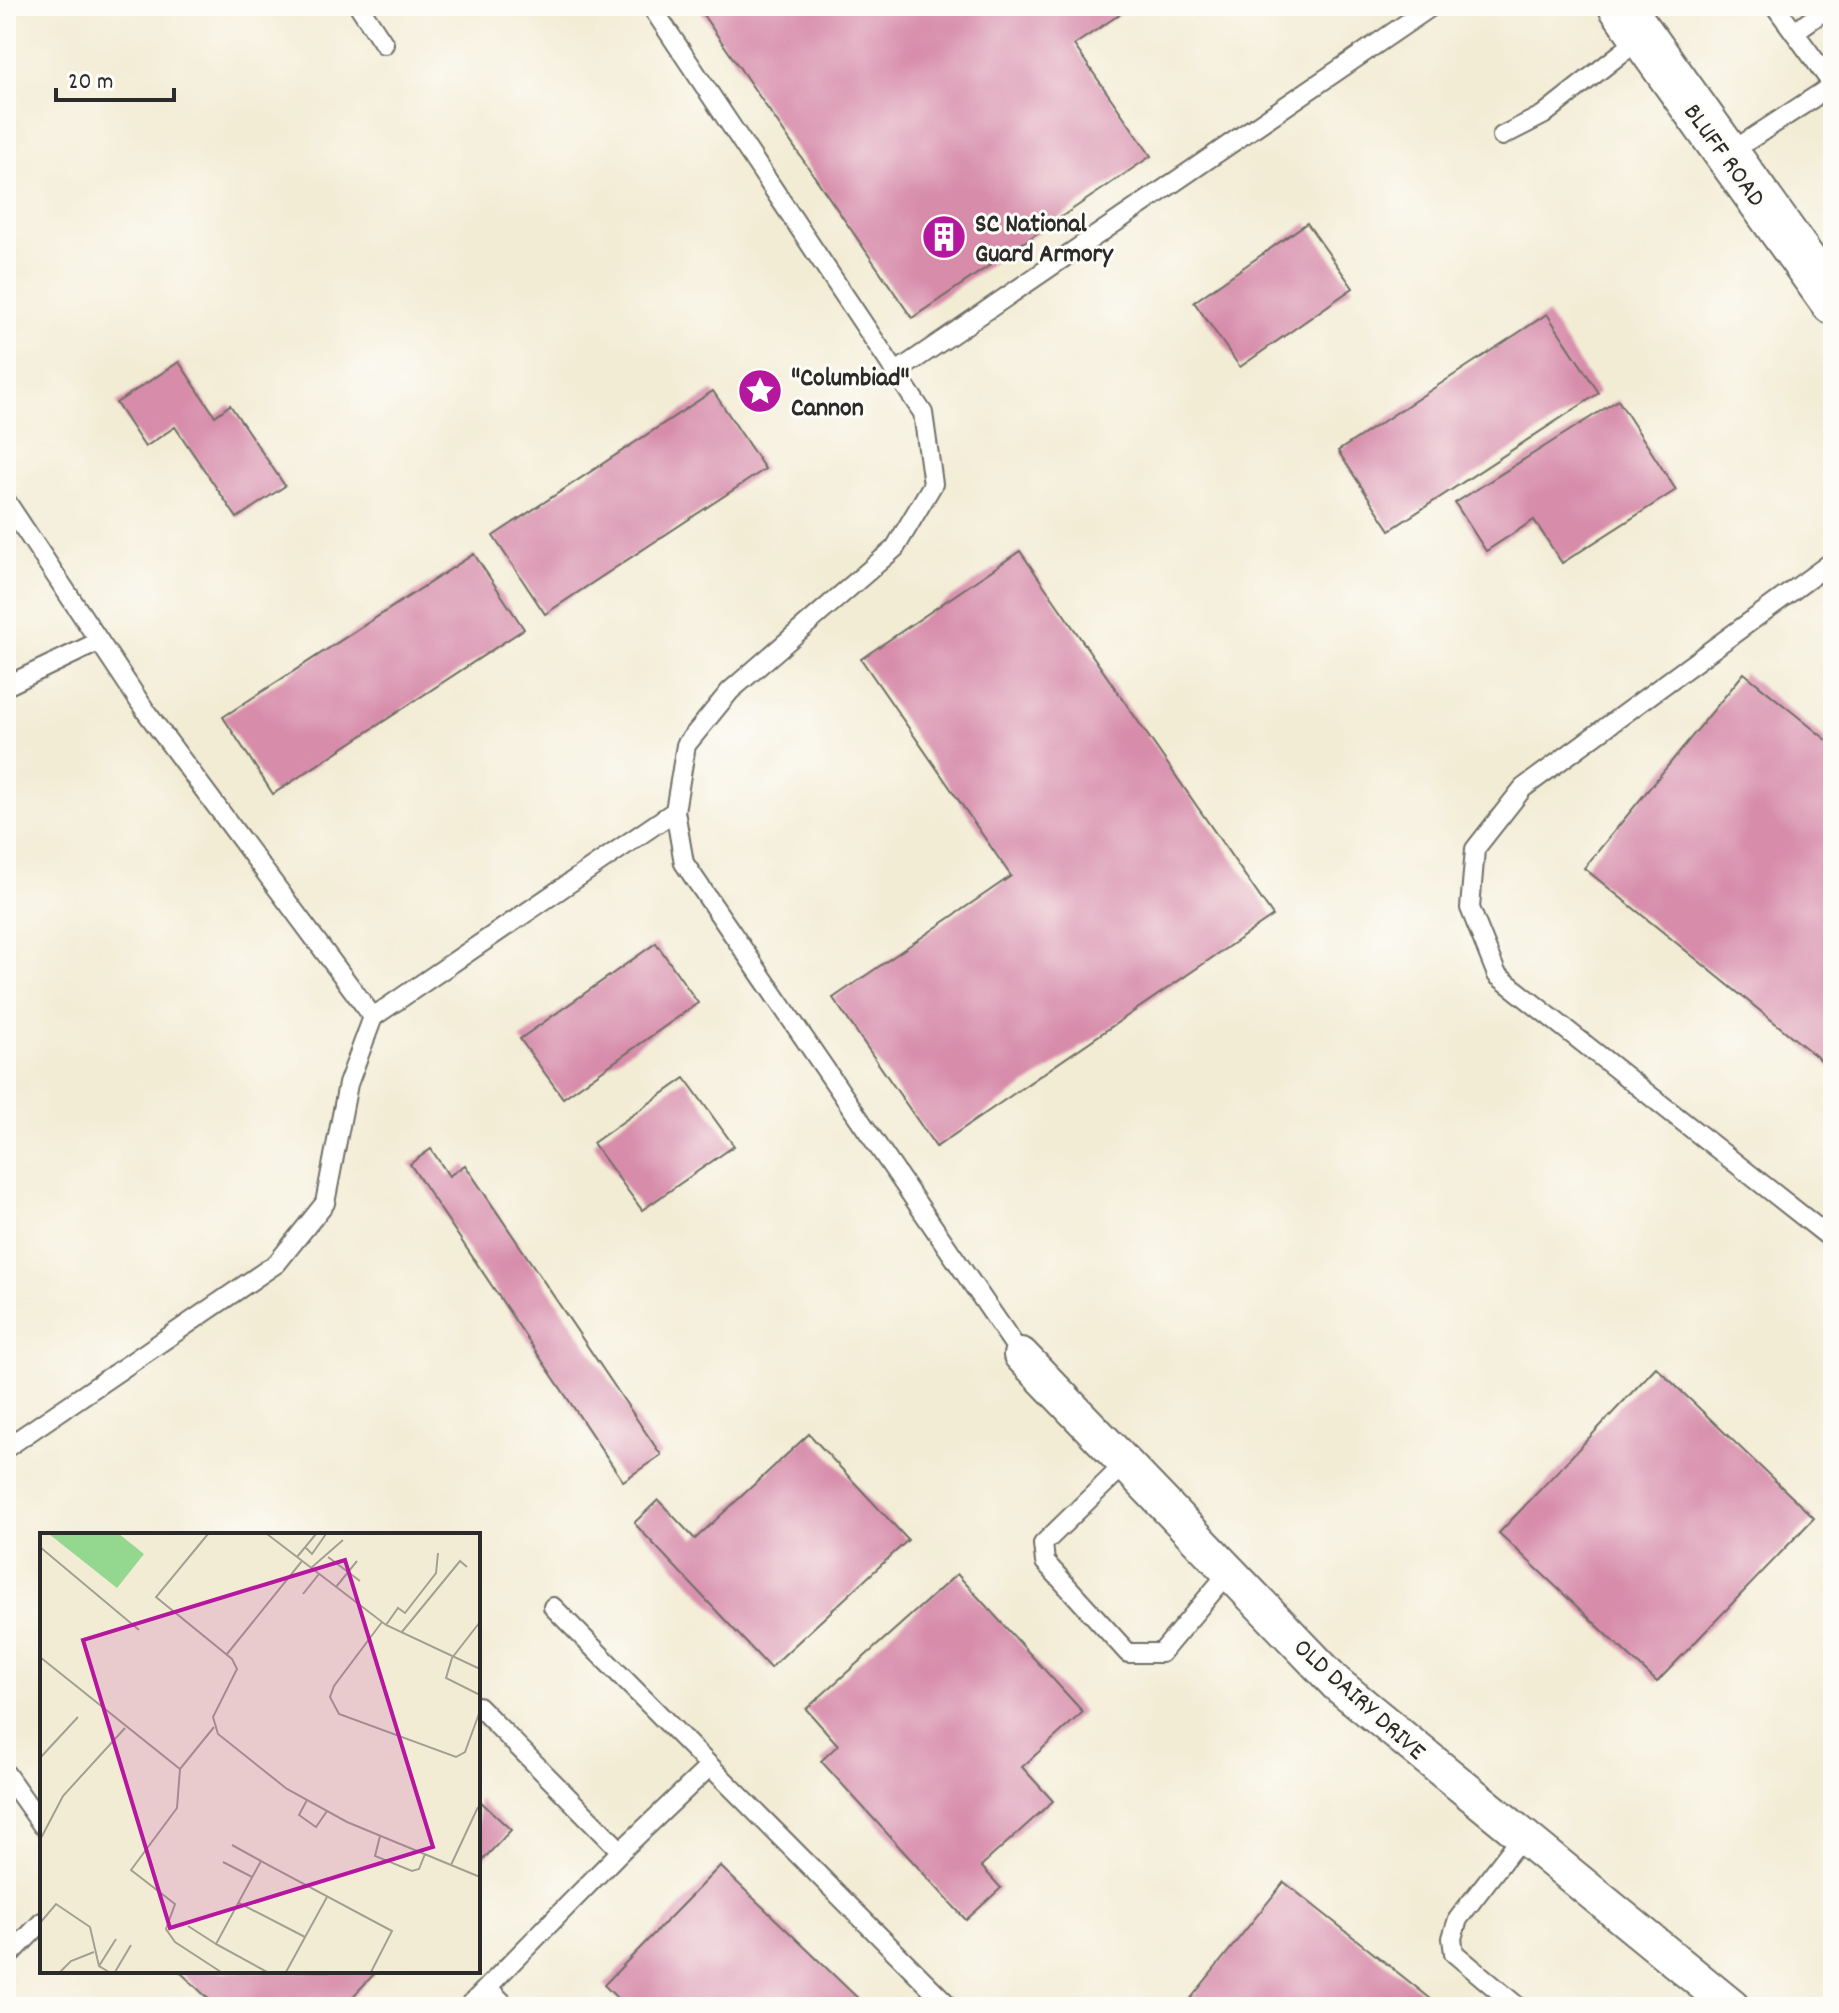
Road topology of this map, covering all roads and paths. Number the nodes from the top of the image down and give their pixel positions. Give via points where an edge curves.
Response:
1 (359, 6) edge
2 (651, 6) edge
3 (1432, 6) edge
4 (1775, 6) edge
5 (1831, 6) edge
6 (1632, 21) edge
7 (1794, 32) junction
8 (384, 44) dead end
9 (1833, 85) edge
10 (1502, 136) dead end
11 (1726, 155) junction
12 (1833, 302) edge
13 (895, 373) junction
14 (6, 501) edge
15 (1833, 561) edge
16 (98, 642) junction
17 (6, 686) edge
18 (675, 811) junction
19 (373, 1017) junction
20 (1833, 1240) edge
21 (1021, 1355) joint
22 (6, 1448) edge
23 (1125, 1464) junction
24 (1229, 1572) junction
25 (553, 1607) dead end
26 (480, 1708) edge
27 (710, 1766) junction
28 (6, 1774) edge
29 (40, 1822) edge
30 (1522, 1836) junction
31 (621, 1851) junction
32 (40, 1924) edge
33 (6, 1959) edge
34 (488, 1988) junction
35 (468, 2007) edge
36 (507, 2007) edge
37 (950, 2007) edge
38 (1518, 2007) edge
39 (1732, 2007) edge

1 - 8 lane
2 - 13 lane
3 - 13 lane
4 - 7 lane
5 - 7 lane
6 - 10 lane via 1543,115
6 - 11 main road, BLUFF ROAD
7 - 9 lane
9 - 11 lane
11 - 12 main road, BLUFF ROAD
13 - 18 lane via 923,413 933,484 895,548 730,691 686,745
14 - 16 lane
15 - 20 lane via 1523,788 1475,849 1470,908 1497,975
16 - 17 lane
16 - 19 lane
18 - 19 lane
18 - 21 lane via 684,863
19 - 22 lane via 348,1084 325,1203 277,1263
21 - 23 street, OLD DAIRY DRIVE
23 - 24 street, OLD DAIRY DRIVE
23 - 24 lane via 1043,1544 1045,1562 1128,1653 1161,1653
24 - 30 street, OLD DAIRY DRIVE via 1337,1684
25 - 27 lane
26 - 31 lane
27 - 31 lane
27 - 37 lane
28 - 29 lane
30 - 38 lane via 1458,1919 1452,1938 1454,1953
30 - 39 street, OLD DAIRY DRIVE
31 - 34 lane
32 - 33 lane
34 - 35 lane
34 - 36 lane

